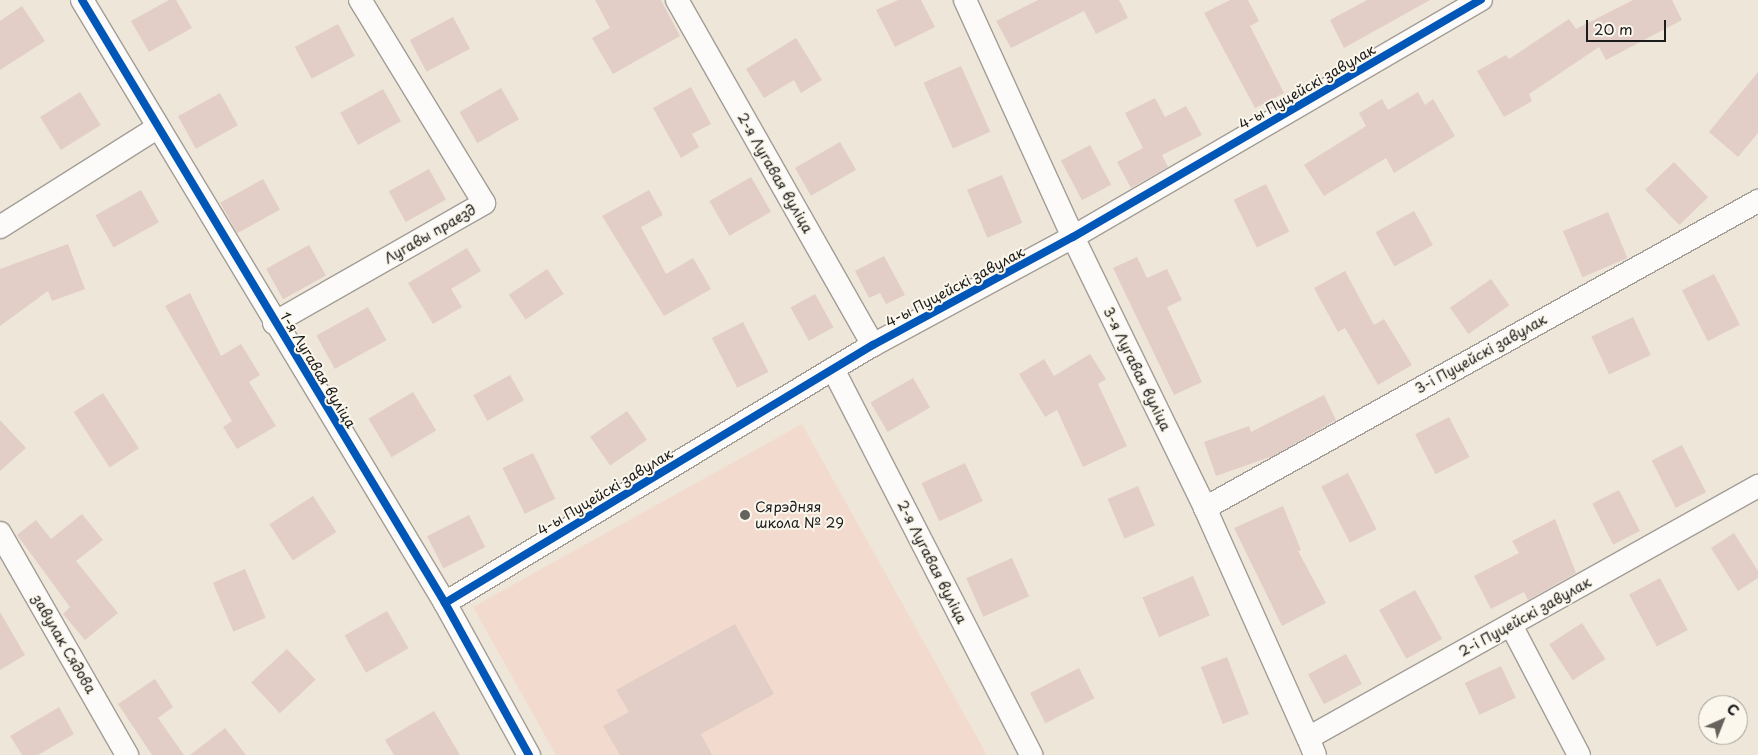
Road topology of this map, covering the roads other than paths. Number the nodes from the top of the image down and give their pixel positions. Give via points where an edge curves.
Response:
1 (82, 0) edge
2 (360, 0) edge
3 (676, 0) edge
4 (965, 0) edge
5 (1481, 0) edge
6 (158, 127) junction
7 (1758, 201) edge
8 (0, 227) edge
9 (1072, 237) junction
10 (274, 323) junction
11 (873, 345) junction
12 (833, 369) junction
13 (1758, 486) edge
14 (1205, 508) junction
15 (0, 533) edge
16 (445, 603) junction
17 (1511, 625) junction
18 (1311, 747) edge
19 (127, 755) edge
20 (529, 755) edge
21 (1031, 755) edge
22 (1579, 755) edge

1 - 6 street, 1-я Лугавая вуліца
2 - 10 street, Лугавы праезд via 484,203
3 - 11 street, 2-я Лугавая вуліца
4 - 9 street, 3-я Лугавая вуліца
5 - 9 street, 4-ы Пуцейскі завулак
6 - 8 street
6 - 10 street, 1-я Лугавая вуліца
7 - 14 street, 3-і Пуцейскі завулак
9 - 11 street, 4-ы Пуцейскі завулак
9 - 14 street, 3-я Лугавая вуліца
10 - 16 street, 1-я Лугавая вуліца
11 - 12 street, 4-ы Пуцейскі завулак
12 - 16 street, 4-ы Пуцейскі завулак
12 - 21 street, 2-я Лугавая вуліца
13 - 17 street, 2-і Пуцейскі завулак
14 - 18 street, 3-я Лугавая вуліца
15 - 19 street, завулак Сядова
16 - 20 street, 1-я Лугавая вуліца
17 - 18 street, 2-і Пуцейскі завулак
17 - 22 street

